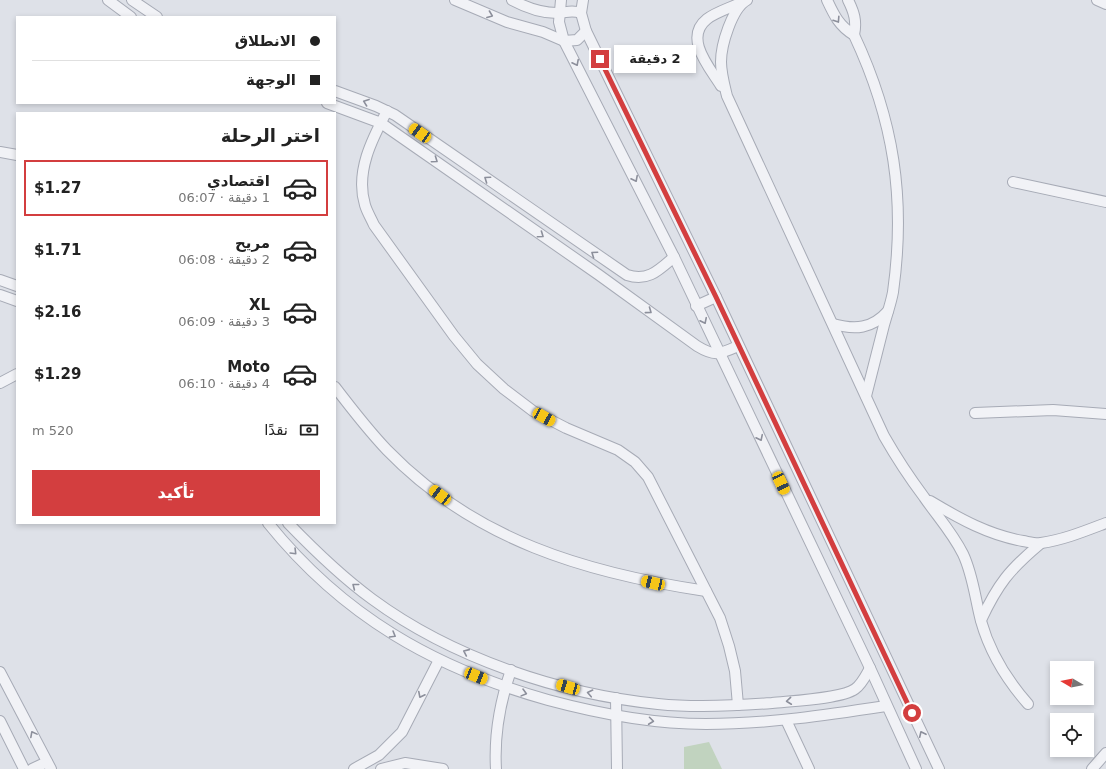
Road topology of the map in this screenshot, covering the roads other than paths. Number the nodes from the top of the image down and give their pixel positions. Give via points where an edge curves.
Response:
1 (108, 0) edge
2 (132, 0) edge
3 (455, 0) edge
4 (512, 0) edge
5 (561, 0) edge
6 (583, 0) edge
7 (826, 0) edge
8 (848, 0) edge
9 (1098, 0) edge
10 (744, 2) edge
11 (1106, 4) edge
12 (559, 13) junction
13 (581, 13) junction
14 (130, 16) edge
15 (156, 16) edge
16 (586, 31) junction
17 (854, 35) junction
18 (564, 41) junction
19 (336, 91) edge
20 (727, 96) junction
21 (330, 104) edge
22 (387, 111) junction
23 (381, 123) junction
24 (0, 152) edge
25 (16, 155) edge
26 (1013, 182) dead end
27 (1106, 202) edge
28 (674, 257) junction
29 (607, 262) junction
30 (600, 275) junction
31 (627, 275) junction
32 (0, 280) edge
33 (16, 286) edge
34 (618, 288) junction
35 (0, 295) edge
36 (716, 297) junction
37 (16, 301) edge
38 (696, 306) junction
39 (888, 311) junction
40 (833, 324) junction
41 (738, 346) junction
42 (720, 354) junction
43 (16, 374) edge
44 (0, 382) edge
45 (336, 387) edge
46 (866, 396) junction
47 (975, 414) dead end
48 (1106, 414) edge
49 (925, 498) junction
50 (1106, 523) edge
51 (269, 524) edge
52 (289, 524) edge
53 (1040, 544) junction
54 (706, 591) junction
55 (981, 620) junction
56 (439, 660) junction
57 (870, 668) junction
58 (510, 670) junction
59 (0, 672) edge
60 (504, 688) junction
61 (616, 698) junction
62 (816, 698) junction
63 (1028, 704) dead end
64 (738, 705) junction
65 (886, 706) junction
66 (615, 716) junction
67 (820, 716) junction
68 (786, 720) junction
69 (0, 721) edge
70 (1106, 753) edge
71 (49, 765) edge
72 (24, 769) edge
73 (32, 769) edge
74 (354, 769) edge
75 (382, 769) edge
76 (443, 769) edge
77 (496, 769) edge
78 (617, 769) edge
79 (809, 769) edge
80 (916, 769) edge
81 (939, 769) edge
82 (1092, 769) edge

1 - 14 street
2 - 15 street
3 -> 18 street via 507,22
4 - 12 street via 531,8
5 - 12 street
6 - 13 street
7 -> 17 street via 837,22
8 - 17 street via 855,16
9 - 11 street
10 - 20 street via 731,19 721,60
10 - 20 street via 708,18 698,32 699,50
12 - 13 street via 570,10
12 - 18 street
13 - 16 street
16 - 18 street via 577,40
16 - 36 street
17 - 39 street via 879,94 894,156 898,220 896,260
18 -> 28 street
22 -> 19 street
20 - 40 street
21 - 23 street
22 - 23 street
29 -> 22 street
23 -> 30 street
23 - 54 street via 368,149 362,185 365,204 383,239 454,336 477,364 504,389 566,428 618,450 648,477
24 - 25 street
26 - 27 street
28 - 31 street via 647,277
28 - 38 street
29 - 30 street via 606,269
29 - 31 street
30 - 34 street
31 - 34 street via 619,281
32 - 33 street
34 -> 42 street via 697,346
35 - 37 street
36 - 38 street
36 - 41 street
38 -> 42 street
39 - 40 street via 881,319 864,328 854,329
39 - 46 street
40 - 46 street
41 - 42 street
81 -> 41 street
42 -> 57 street
43 - 44 street
45 - 54 street via 358,417 388,450 421,480 459,509 501,534 546,553 598,570 653,583
46 - 49 street via 884,436
47 - 48 street via 1053,410
49 - 53 street via 991,533
49 - 55 street via 946,525 963,554 975,587
50 - 53 street
51 -> 56 street via 292,551 354,608 390,634
58 -> 52 street via 437,639 372,599 342,576
53 - 55 street via 1015,565 995,590
54 - 64 street via 720,618 729,646 735,671
55 - 63 street via 998,666
56 - 60 street
56 -> 74 street via 399,736 379,755
57 - 62 street via 854,689
57 - 65 street
58 - 60 street
61 -> 58 street via 581,691
71 -> 59 street
60 -> 66 street
60 - 77 street via 498,725
61 - 64 street via 659,704
61 - 66 street
62 -> 64 street
62 - 67 street
65 - 67 street
65 - 80 street
66 -> 68 street via 705,724
66 - 78 street
67 - 68 street
68 - 79 street
69 - 72 street
70 - 82 street
71 - 73 street
75 - 76 street via 405,763

